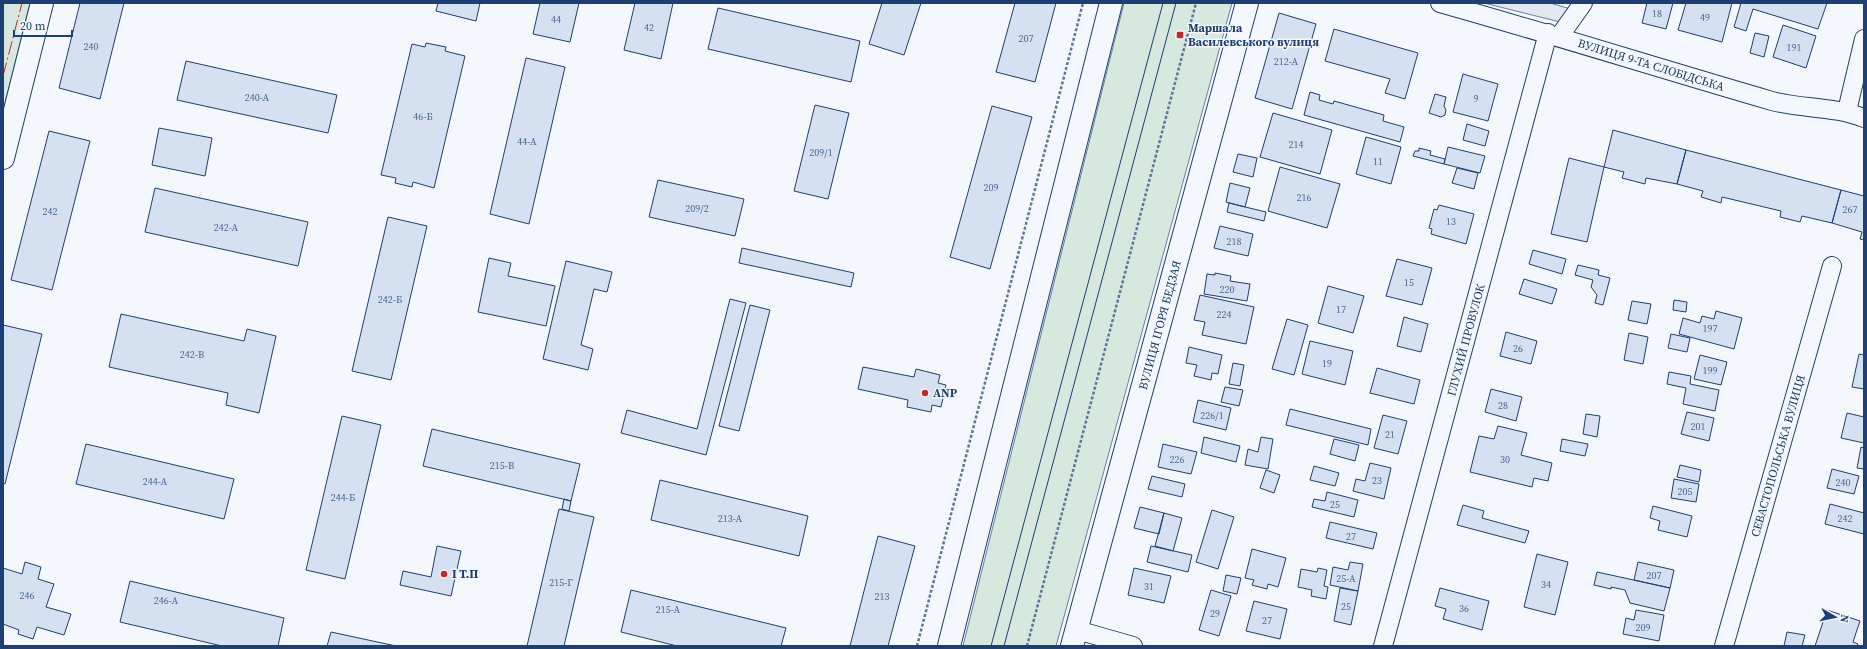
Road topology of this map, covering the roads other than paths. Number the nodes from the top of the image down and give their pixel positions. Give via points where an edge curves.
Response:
1 (42, 3) edge
2 (1111, 3) edge
3 (1247, 3) edge
4 (1440, 3) edge
5 (1583, 3) edge
6 (1554, 35) junction
7 (1864, 39) edge
8 (1847, 111) junction
9 (1864, 118) edge
10 (3, 158) edge
11 (1832, 266) dead end
12 (1075, 638) edge
13 (948, 646) edge
14 (1134, 646) edge
15 (1383, 646) edge
16 (1724, 646) edge

1 - 10 street
2 - 13 street
3 - 12 street, ВУЛИЦЯ ІГОРЯ БЕДЗАЯ
4 - 6 street, ВУЛИЦЯ 9-ТА СЛОБІДСЬКА
5 - 6 street, ГЛУХИЙ ПРОВУЛОК
6 - 8 street, ВУЛИЦЯ 9-ТА СЛОБІДСЬКА via 1774,102
6 - 15 street, ГЛУХИЙ ПРОВУЛОК
7 - 8 street
8 - 9 street, ВУЛИЦЯ 9-ТА СЛОБІДСЬКА
11 - 16 street, СЕВАСТОПОЛЬСЬКА ВУЛИЦЯ
12 - 14 street

